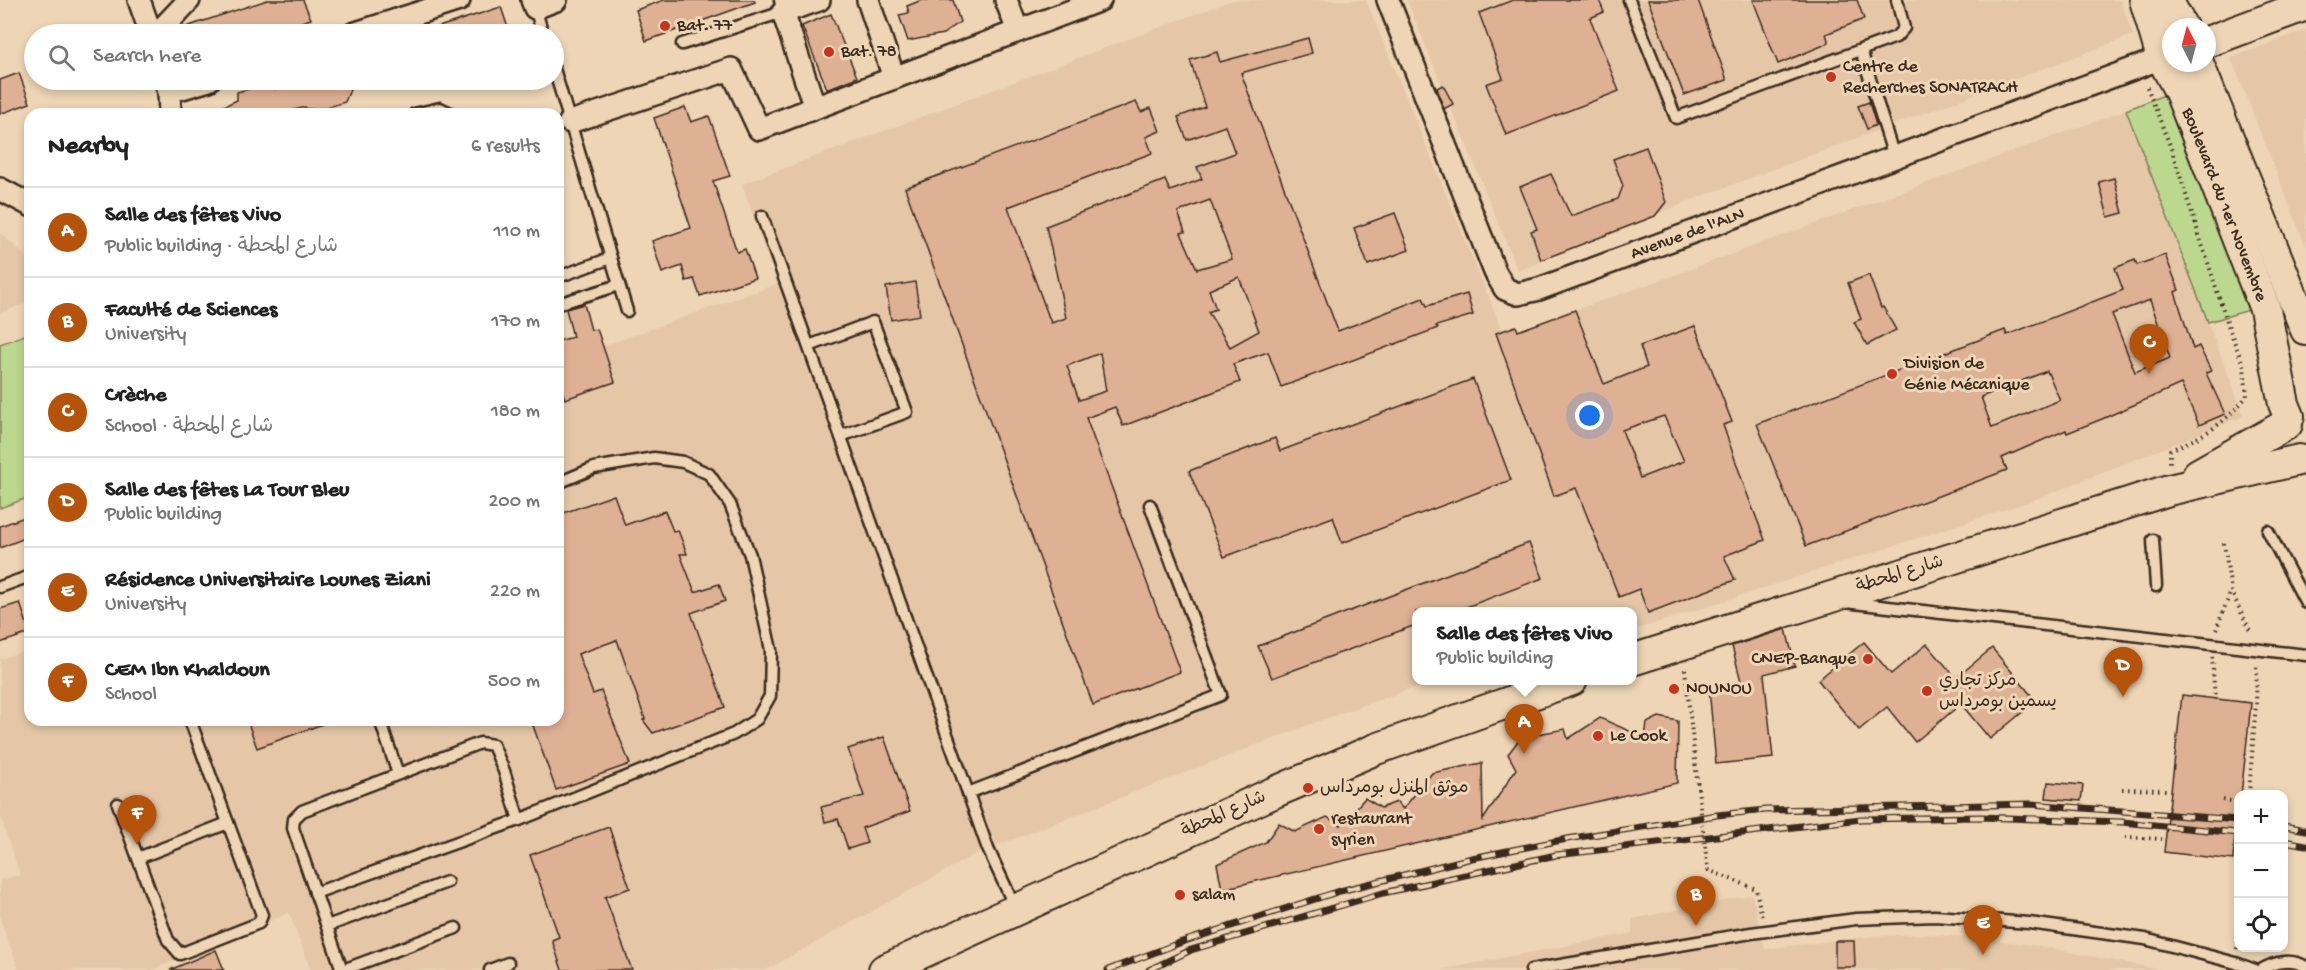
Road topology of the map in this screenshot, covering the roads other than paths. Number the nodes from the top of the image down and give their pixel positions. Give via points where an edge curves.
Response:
1 (139, 0) edge
2 (189, 0) edge
3 (459, 0) edge
4 (556, 0) edge
5 (819, 0) edge
6 (868, 0) edge
7 (1006, 0) edge
8 (1100, 0) edge
9 (1388, 0) edge
10 (1629, 0) edge
11 (1897, 0) edge
12 (2145, 0) edge
13 (2167, 0) edge
14 (533, 4) edge
15 (2306, 5) edge
16 (420, 6) edge
17 (781, 6) edge
18 (2177, 18) edge
19 (147, 24) edge
20 (166, 24) edge
21 (377, 24) edge
22 (540, 24) edge
23 (1018, 31) junction
24 (2216, 39) edge
25 (682, 44) dead end
26 (1861, 50) junction
27 (2157, 60) edge
28 (2202, 72) edge
29 (894, 78) junction
30 (167, 90) edge
31 (559, 90) edge
32 (169, 108) edge
33 (563, 108) edge
34 (814, 108) junction
35 (565, 116) edge
36 (1894, 157) junction
37 (0, 189) edge
38 (24, 202) edge
39 (762, 216) dead end
40 (611, 258) junction
41 (564, 275) edge
42 (620, 285) junction
43 (564, 302) edge
44 (627, 310) dead end
45 (2306, 330) edge
46 (808, 346) junction
47 (2294, 413) edge
48 (841, 436) junction
49 (2302, 462) edge
50 (564, 480) edge
51 (2169, 490) junction
52 (1150, 504) dead end
53 (2268, 531) dead end
54 (2153, 540) dead end
55 (24, 578) edge
56 (2156, 586) dead end
57 (0, 587) edge
58 (1821, 599) junction
59 (2306, 603) edge
60 (2306, 655) edge
61 (1637, 658) edge
62 (1560, 685) edge
63 (192, 726) edge
64 (382, 726) edge
65 (398, 774) junction
66 (968, 792) junction
67 (117, 804) dead end
68 (519, 820) junction
69 (228, 823) junction
70 (138, 858) junction
71 (447, 882) dead end
72 (315, 893) junction
73 (1016, 910) junction
74 (327, 926) junction
75 (456, 928) dead end
76 (508, 963) dead end
77 (2306, 967) edge
78 (342, 970) edge
79 (490, 970) edge
80 (884, 970) edge
81 (1531, 970) edge
82 (2255, 970) edge
83 (2261, 970) edge

1 - 19 street
2 - 20 street
3 - 16 street
4 - 14 street
5 - 17 street
6 - 29 street
7 - 23 street
8 - 23 street
9 - 36 street, Avenue de l'ALN via 1495,272 1505,289 1518,294
10 - 26 lane via 1676,118
11 - 26 lane via 1904,28 1896,37
12 - 27 main road, Boulevard du 1er Novembre
13 - 18 main road
14 - 22 lane
15 - 24 main road
16 - 21 street
17 - 25 lane
17 - 34 street
23 - 29 street
26 - 36 lane
27 - 36 street, Avenue de l'ALN
27 - 47 main road, Boulevard du 1er Novembre via 2180,92 2265,309 2284,404
28 - 45 main road, Boulevard du 1er Novembre
29 - 34 street
30 - 32 street
31 - 33 lane
34 - 35 street via 759,129 731,69
35 - 40 lane
37 - 38 street
39 - 46 lane
40 - 41 lane
40 - 42 lane
42 - 43 lane
42 - 44 lane
46 - 48 lane
46 - 48 lane via 873,322 907,412
47 - 49 main road, Boulevard du 1er Novembre via 2286,437 2290,450
47 - 51 main road
48 - 66 lane
49 - 51 main road
50 - 68 lane via 594,468 654,458 683,462 709,474 730,504 750,555 771,650 770,696 757,719 734,734
51 - 58 main road, شارع المحطة
52 - 66 lane via 1221,695
53 - 59 lane
54 - 56 lane
55 - 57 lane
58 - 60 lane
58 - 61 main road, شارع المحطة
62 - 73 main road, شارع المحطة via 1376,749
63 - 69 lane
64 - 65 lane
65 - 68 lane via 480,743 493,745
65 - 72 lane via 302,812 294,819 293,828
66 - 73 lane
67 - 70 lane
68 - 72 lane
69 - 70 lane
69 - 70 lane via 262,915 259,923 194,950 180,954 168,940
71 - 74 lane
72 - 74 lane
73 - 80 main road, شارع المحطة
74 - 78 lane
75 - 78 lane
76 - 79 lane
77 - 83 lane via 2299,962 2273,962
81 - 82 lane via 1765,931 1856,919 1935,916 2029,923 2145,939

